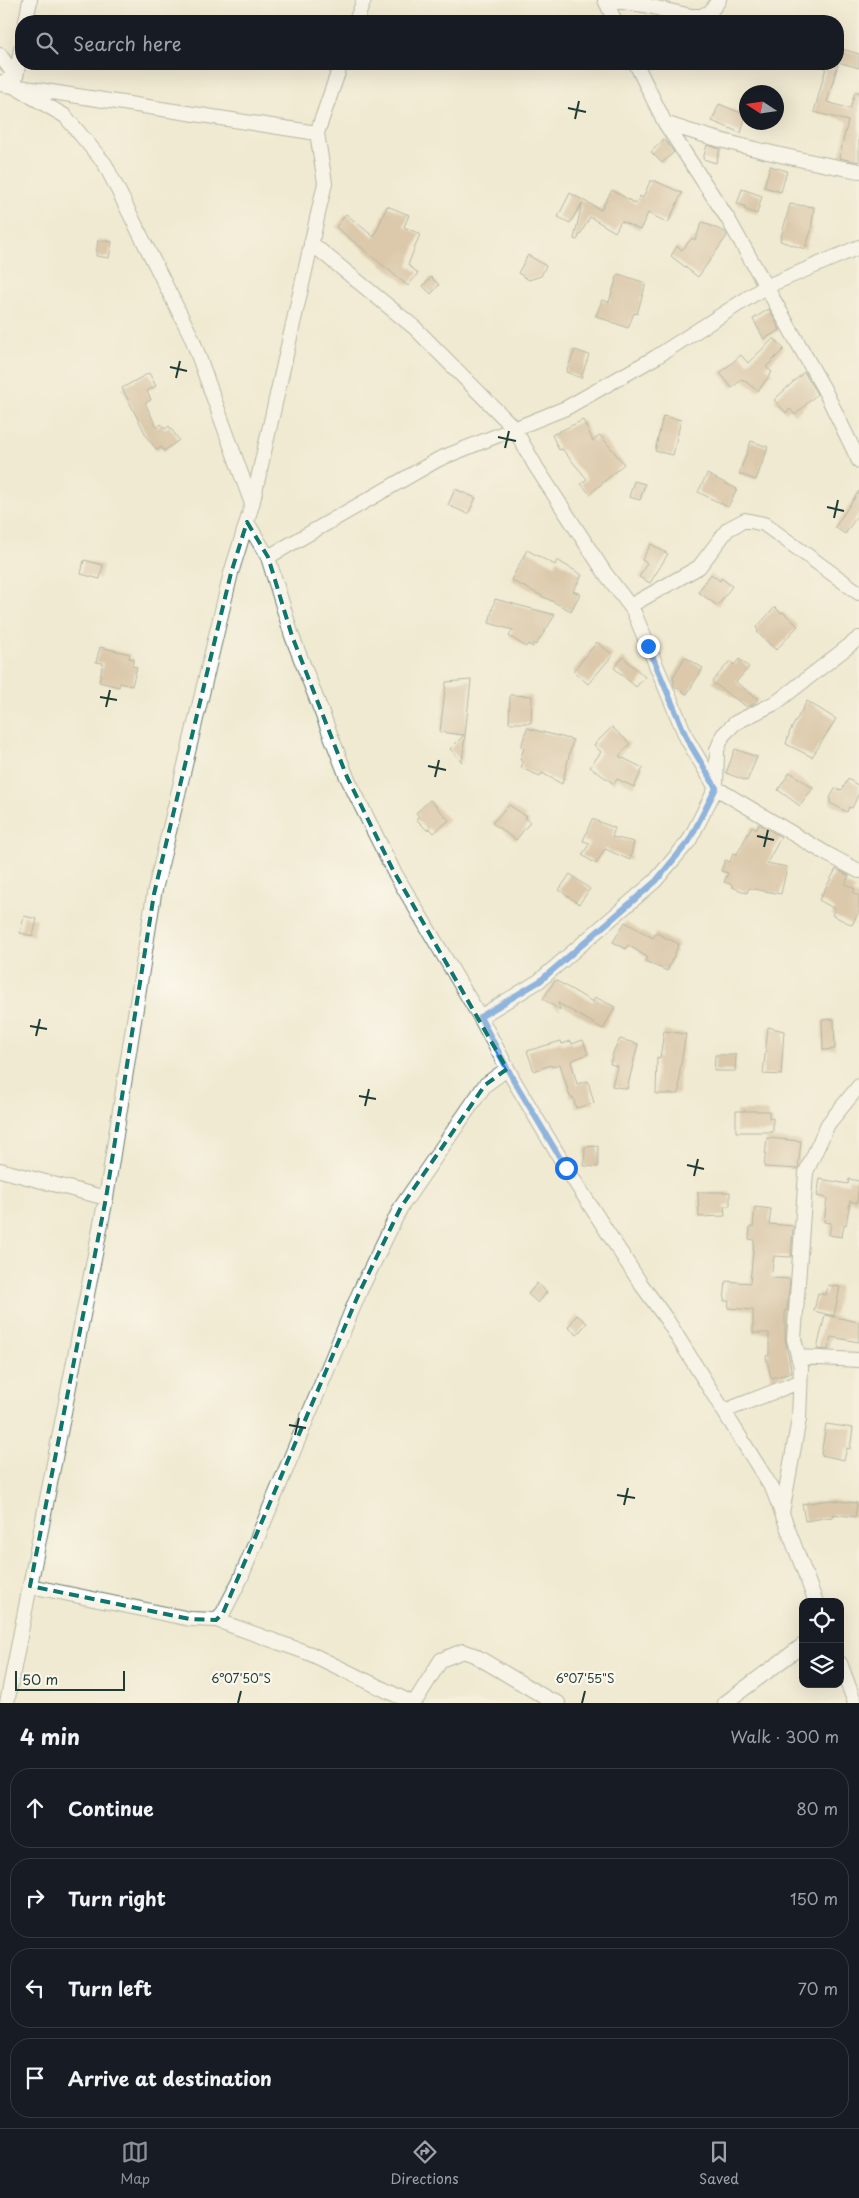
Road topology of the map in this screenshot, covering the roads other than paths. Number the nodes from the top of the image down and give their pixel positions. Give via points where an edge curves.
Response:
1 (30, 0) edge
2 (364, 0) edge
3 (605, 0) edge
4 (609, 0) edge
5 (719, 0) edge
6 (27, 15) edge
7 (358, 15) edge
8 (612, 15) edge
9 (687, 15) edge
10 (703, 15) edge
11 (0, 55) edge
12 (18, 70) edge
13 (339, 70) edge
14 (639, 70) edge
15 (16, 82) junction
16 (0, 83) edge
17 (665, 123) junction
18 (317, 133) junction
19 (859, 171) edge
20 (311, 243) junction
21 (859, 248) edge
22 (765, 286) junction
23 (514, 428) junction
24 (859, 461) edge
25 (252, 505) junction
26 (247, 522) junction
27 (268, 557) junction
28 (859, 593) edge
29 (630, 606) junction
30 (859, 638) edge
31 (716, 788) junction
32 (859, 871) edge
33 (480, 1017) junction
34 (507, 1069) junction
35 (859, 1086) edge
36 (0, 1170) edge
37 (106, 1198) junction
38 (798, 1357) junction
39 (859, 1360) edge
40 (799, 1382) junction
41 (724, 1411) junction
42 (782, 1514) junction
43 (30, 1586) junction
44 (814, 1598) edge
45 (216, 1620) junction
46 (799, 1648) edge
47 (844, 1673) edge
48 (7, 1703) edge
49 (558, 1703) edge
50 (725, 1703) edge
51 (856, 1703) edge

1 - 6 street
2 - 7 street
3 - 8 street
4 - 9 street
5 - 10 street
11 - 15 street
12 - 15 street
13 - 18 street
14 - 17 street
15 - 16 street
15 - 18 street
15 - 25 street via 65,116 106,164 192,338
17 - 19 street via 770,154
17 - 22 street via 728,219
18 - 20 street via 325,182
20 - 23 street via 415,328
20 - 25 street
21 - 22 street
22 - 23 street via 640,366 566,408
22 - 24 street via 825,391
23 - 27 street via 439,458
23 - 29 street via 536,468
25 - 26 street
26 - 27 street
26 - 37 street via 231,573 154,894
27 - 33 street via 292,636 347,777 393,870
28 - 29 street via 764,524 746,520 728,529 699,568
29 - 31 street via 687,739
30 - 31 street via 777,702 735,723 722,735 717,750
31 - 32 street
31 - 33 street via 689,841 656,881 540,981
33 - 34 street
34 - 41 street via 566,1168
34 - 45 street via 485,1085 401,1207 360,1291 240,1580 224,1613
35 - 38 street via 828,1124 806,1172 794,1339
36 - 37 street
37 - 43 street
38 - 39 street
38 - 40 street via 801,1367
40 - 41 street
40 - 42 street via 798,1427
41 - 42 street via 774,1490
42 - 44 street
43 - 45 street via 190,1619
43 - 48 street
45 - 49 street via 311,1654 410,1702 416,1700 441,1660 463,1651
46 - 50 street
47 - 51 street

